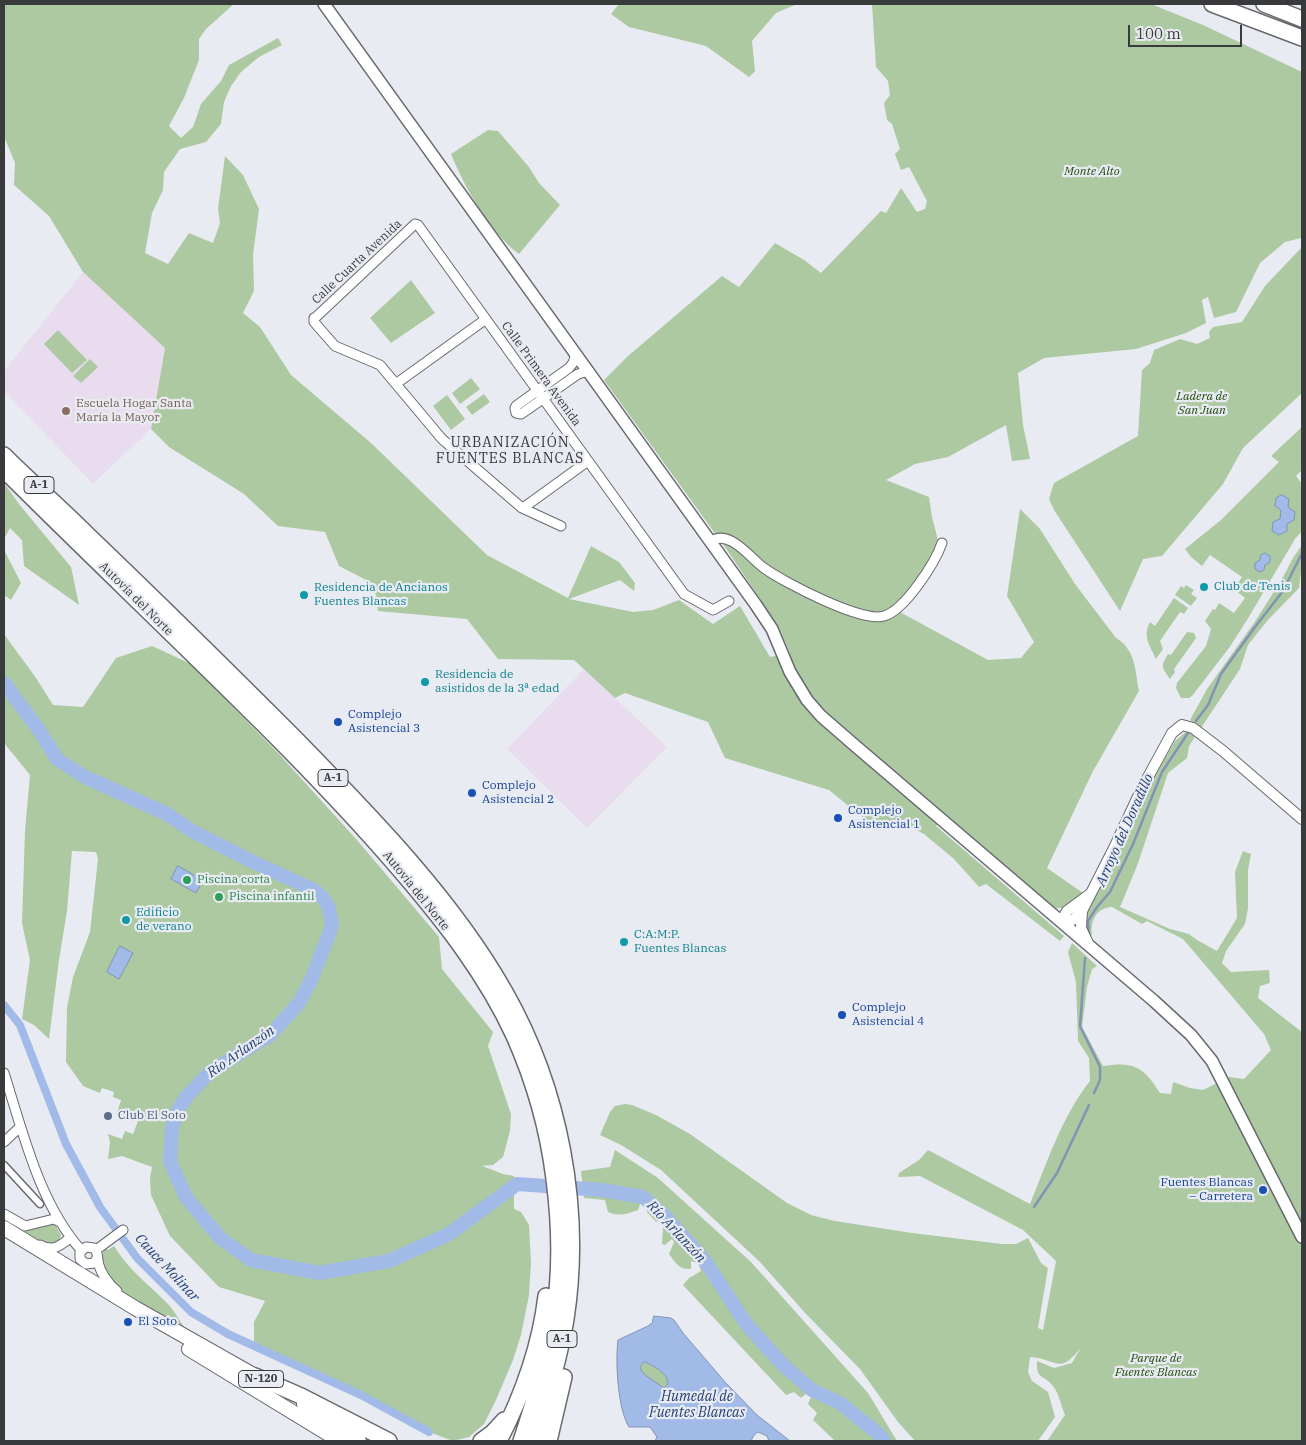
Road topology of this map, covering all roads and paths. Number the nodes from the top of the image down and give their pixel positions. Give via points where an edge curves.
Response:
1 (324, 4) edge
2 (1212, 4) edge
3 (1264, 4) edge
4 (1302, 19) edge
5 (1302, 38) edge
6 (417, 224) joint
7 (486, 319) junction
8 (576, 354) junction
9 (589, 372) junction
10 (397, 384) junction
11 (537, 390) junction
12 (543, 398) junction
13 (4, 449) edge
14 (4, 455) edge
15 (588, 461) junction
16 (4, 470) edge
17 (523, 508) junction
18 (74, 522) junction
19 (561, 526) dead end
20 (711, 541) junction
21 (942, 543) dead end
22 (729, 601) dead end
23 (1302, 819) edge
24 (1090, 894) junction
25 (1082, 910) junction
26 (1063, 919) junction
27 (1090, 946) junction
28 (4, 1073) edge
29 (20, 1127) junction
30 (552, 1132) junction
31 (4, 1142) edge
32 (4, 1165) edge
33 (40, 1204) dead end
34 (4, 1214) edge
35 (56, 1218) junction
36 (4, 1226) edge
37 (123, 1230) dead end
38 (564, 1233) junction
39 (4, 1237) edge
40 (1302, 1237) edge
41 (70, 1238) junction
42 (80, 1253) junction
43 (97, 1254) junction
44 (76, 1272) junction
45 (116, 1305) junction
46 (160, 1322) junction
47 (255, 1376) junction
48 (518, 1398) junction
49 (340, 1441) edge
50 (359, 1441) edge
51 (389, 1441) edge
52 (481, 1441) edge
53 (499, 1441) edge
54 (521, 1441) edge
55 (534, 1441) edge
56 (549, 1441) edge

1 - 8 main road
2 - 5 highway
3 - 4 highway
6 - 7 street, Calle Primera Avenida
6 - 10 street, Calle Cuarta Avenida via 314,318 335,346 380,365
7 - 10 street
7 - 11 street, Calle Primera Avenida
8 - 9 main road
8 - 11 street via 569,368
9 - 12 street via 578,374
9 - 20 main road
10 - 17 street via 442,439
11 - 12 street, Calle Primera Avenida
11 - 12 street via 516,406 516,413 521,414
12 - 15 street, Calle Primera Avenida
13 - 18 highway, A-1
14 - 18 highway
15 - 17 street
15 - 22 street, Calle Primera Avenida via 684,594 713,610
16 - 30 highway, Autovía del Norte / A-1 via 318,779 427,902 467,956 498,1006 514,1036
17 - 19 street
18 - 30 highway, Autovía del Norte / A-1 via 306,749 411,862 448,908 505,992 551,1086
20 - 21 street via 720,538 734,542 777,578 847,609 877,617 895,611 903,603 933,563
20 - 26 main road via 772,629 790,672 810,704 1049,913
23 - 24 street via 1223,751 1193,728 1182,725 1172,733 1145,782
24 - 25 street
24 - 26 street
25 - 26 street via 1073,920
25 - 27 street via 1080,928
26 - 27 main road
27 - 40 main road via 1199,1044 1219,1074
28 - 29 street
29 - 31 street
29 - 35 street
30 - 38 highway via 549,1199
30 - 38 highway via 574,1194
32 - 33 street
34 - 35 street via 25,1226
35 - 41 street
36 - 41 street via 48,1248 59,1247
36 - 44 highway, N-120
37 - 43 street
38 - 48 highway via 550,1265 536,1350
38 - 54 highway, A-1 via 554,1317
38 - 55 highway, A-1 via 569,1291 563,1336
38 - 56 highway via 576,1277 572,1335
39 - 45 highway, N-120
41 - 42 street
42 - 43 street via 89,1246
42 - 43 street via 84,1263 89,1265 94,1263
42 - 44 street
43 - 46 street via 102,1272 112,1288
44 - 45 street via 81,1280 108,1296
44 - 46 highway, N-120
45 - 49 highway, N-120
46 - 47 highway, N-120
47 - 50 highway, N-120
47 - 51 highway
48 - 52 highway via 505,1420
48 - 53 highway

